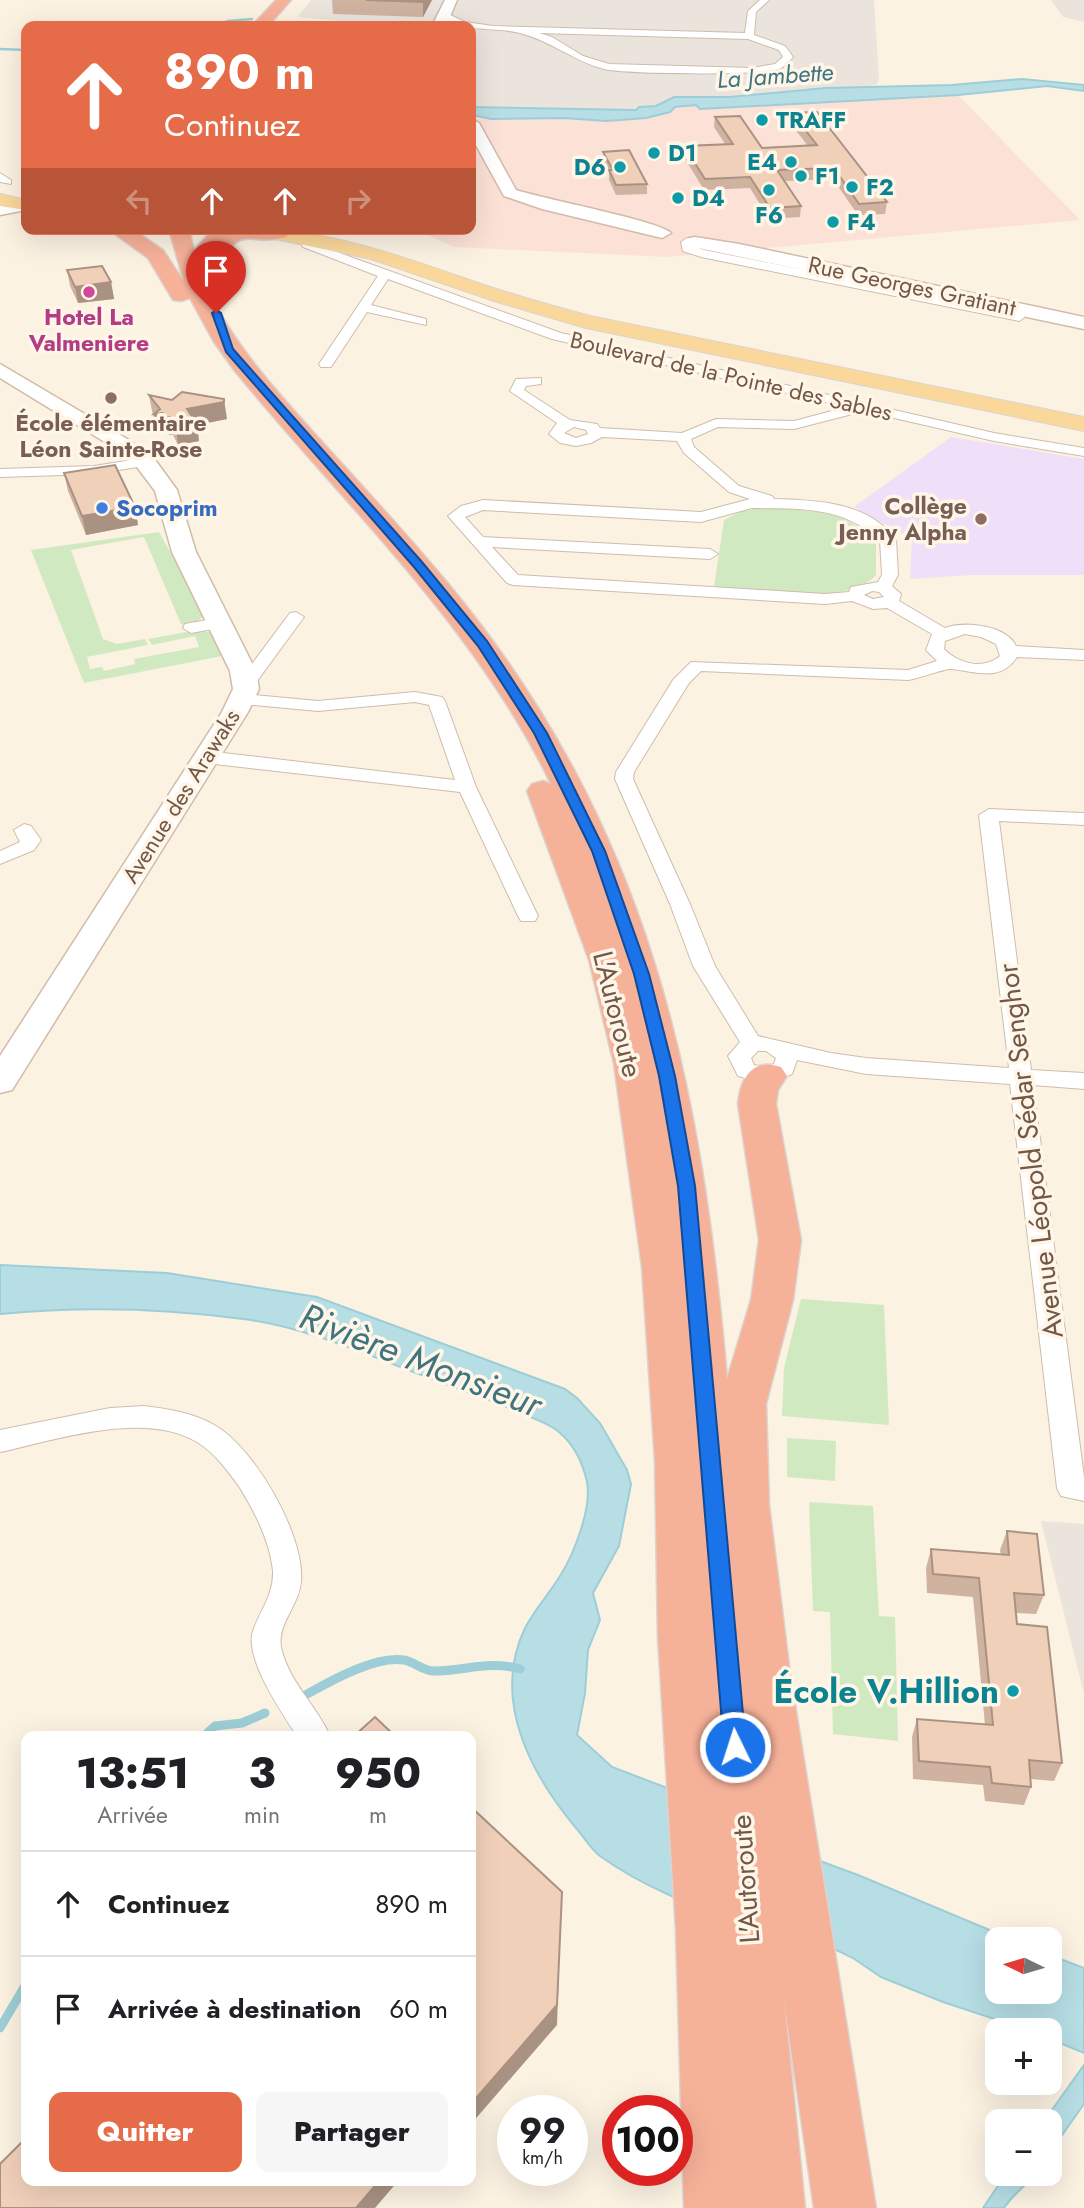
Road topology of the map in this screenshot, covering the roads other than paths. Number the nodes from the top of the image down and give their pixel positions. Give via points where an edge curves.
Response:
1 (284, 0) edge
2 (296, 0) edge
3 (451, 0) edge
4 (765, 0) edge
5 (265, 21) edge
6 (278, 21) edge
7 (442, 21) edge
8 (476, 26) edge
9 (493, 29) junction
10 (519, 30) junction
11 (476, 31) edge
12 (563, 31) junction
13 (749, 36) junction
14 (550, 39) junction
15 (476, 135) edge
16 (2, 179) edge
17 (21, 183) edge
18 (0, 200) edge
19 (21, 204) edge
20 (21, 206) edge
21 (0, 210) edge
22 (684, 233) junction
23 (127, 235) edge
24 (167, 235) edge
25 (180, 235) edge
26 (223, 235) edge
27 (290, 235) edge
28 (357, 235) edge
29 (376, 235) edge
30 (304, 237) junction
31 (331, 243) junction
32 (385, 275) junction
33 (196, 297) junction
34 (363, 307) junction
35 (1019, 317) dead end
36 (421, 322) dead end
37 (1084, 322) edge
38 (229, 350) junction
39 (326, 364) dead end
40 (0, 370) edge
41 (536, 380) dead end
42 (832, 399) junction
43 (863, 407) junction
44 (833, 415) junction
45 (1077, 415) edge
46 (1084, 424) edge
47 (597, 432) joint
48 (684, 437) junction
49 (1084, 452) edge
50 (145, 462) junction
51 (0, 473) edge
52 (734, 489) junction
53 (780, 503) junction
54 (727, 510) junction
55 (477, 541) junction
56 (710, 554) dead end
57 (886, 595) junction
58 (856, 596) joint
59 (296, 617) dead end
60 (218, 623) junction
61 (191, 628) dead end
62 (944, 634) junction
63 (1010, 651) junction
64 (1084, 655) edge
65 (948, 662) junction
66 (244, 691) junction
67 (206, 757) junction
68 (467, 787) junction
69 (1084, 819) edge
70 (24, 830) dead end
71 (0, 858) edge
72 (528, 916) dead end
73 (771, 1058) junction
74 (1022, 1077) junction
75 (1084, 1081) edge
76 (0, 1082) edge
77 (687, 1186) junction
78 (0, 1441) edge
79 (1074, 1448) edge
80 (1077, 1489) edge
81 (748, 1533) junction
82 (311, 1731) edge
83 (741, 1818) junction
84 (720, 1952) junction
85 (715, 2208) edge
86 (737, 2208) edge
87 (774, 2208) edge
88 (845, 2208) edge

1 - 5 highway
2 - 6 highway
3 - 7 street
4 - 13 street via 752,11
8 - 9 street
9 - 10 street
9 - 11 street
10 - 12 street
10 - 14 street
12 - 13 street
12 - 14 street
13 - 14 street via 782,48 787,52 785,62 753,71 608,67 580,58
15 - 22 street, Rue Georges Gratiant via 510,193
16 - 17 main road
18 - 19 main road
20 - 21 street
22 - 35 street via 687,248 695,251
22 - 37 street, Rue Georges Gratiant
23 - 33 highway via 156,254
24 - 33 highway, L'Autoroute
25 - 38 highway, L'Autoroute via 201,301
26 - 33 highway
27 - 30 main road
28 - 31 main road
29 - 45 main road via 471,279 589,317
30 - 31 main road
30 - 32 street, Boulevard de la Pointe des Sables via 319,250
31 - 46 main road via 586,322
32 - 34 street
32 - 42 street, Boulevard de la Pointe des Sables via 557,336
33 - 38 highway
33 - 83 highway, L'Autoroute via 194,323 223,369 401,574 460,648 509,726 542,789 607,960 633,1064 663,1267 678,1461 683,1637
34 - 36 street
34 - 39 street
38 - 77 highway, L'Autoroute via 483,644 540,733 598,851 641,974 667,1076
40 - 50 street, Avenue des Arawaks
41 - 47 street via 521,383 517,391 567,424 587,425
42 - 43 street, Boulevard de la Pointe des Sables
42 - 44 street
43 - 44 street
43 - 49 street, Boulevard de la Pointe des Sables
44 - 48 street via 781,426 716,423
47 - 48 street
48 - 52 street via 689,450
50 - 51 street via 93,470
50 - 60 street, Avenue des Arawaks via 166,490 184,552
52 - 53 street
52 - 54 street via 735,500
53 - 54 street via 751,503
53 - 57 street via 836,508 882,532 888,539
54 - 55 street via 693,517 483,505 456,516
55 - 56 street
55 - 58 street via 513,580 825,599
57 - 58 street via 861,588
57 - 62 street
59 - 66 street
60 - 61 street
60 - 66 street, Avenue des Arawaks via 243,671
62 - 63 street via 965,629 990,633
62 - 65 street via 937,638 935,650
63 - 64 street
63 - 65 street via 1004,662 987,668
65 - 73 street via 908,675 697,666 682,680 625,772 704,966
66 - 67 street, Avenue des Arawaks
66 - 68 street via 304,706 415,697 436,701
67 - 68 street
67 - 76 street, Avenue des Arawaks
68 - 72 street
69 - 74 street, Avenue Léopold Sédar Senghor via 989,814
70 - 71 street via 31,840 27,846
73 - 74 street
73 - 81 highway via 757,1104 780,1257 744,1395
74 - 75 street
74 - 79 street, Avenue Léopold Sédar Senghor
77 - 81 highway
77 - 83 highway, L'Autoroute
78 - 82 street via 132,1415 190,1423 219,1441 251,1480 267,1510 287,1569 288,1589 266,1639 273,1665
79 - 80 street, Avenue Léopold Sédar Senghor
81 - 83 highway via 761,1649
83 - 84 highway, L'Autoroute
83 - 88 highway via 808,1979
84 - 85 highway
84 - 86 highway, L'Autoroute
84 - 87 highway, L'Autoroute

